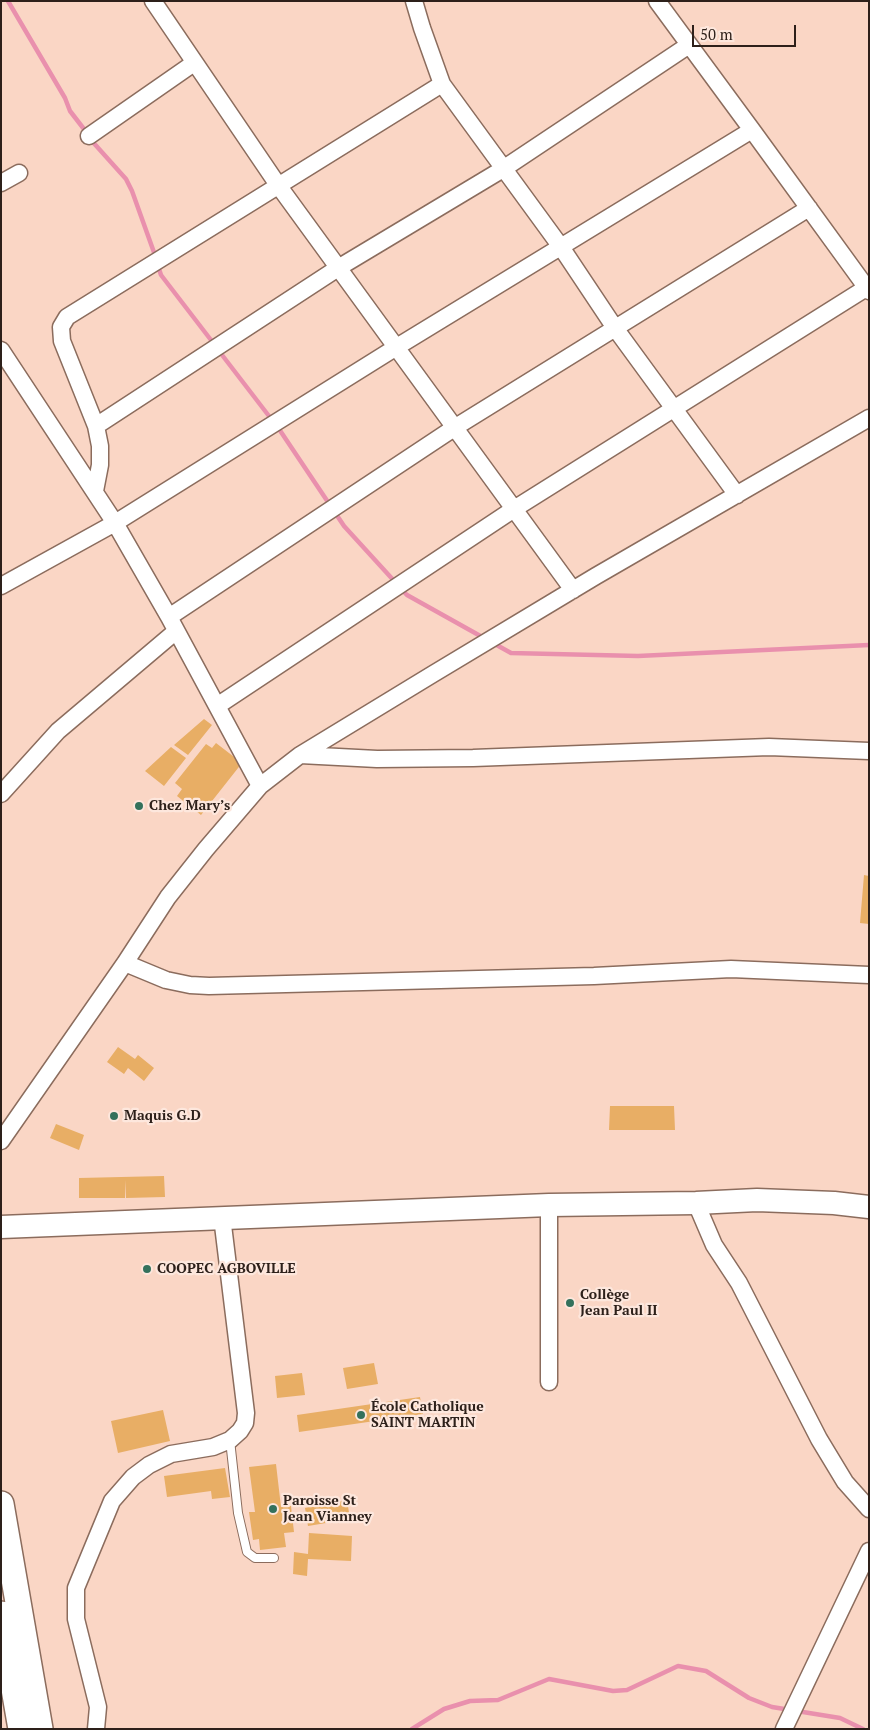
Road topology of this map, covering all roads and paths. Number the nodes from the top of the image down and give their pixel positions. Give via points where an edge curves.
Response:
1 (153, 1) edge
2 (414, 1) edge
3 (656, 1) edge
4 (689, 45) junction
5 (194, 63) junction
6 (442, 84) junction
7 (752, 130) junction
8 (89, 136) dead end
9 (503, 169) junction
10 (19, 173) dead end
11 (1, 183) edge
12 (278, 185) junction
13 (809, 208) junction
14 (561, 247) junction
15 (338, 268) junction
16 (868, 290) edge
17 (615, 328) junction
18 (395, 348) junction
19 (1, 350) edge
20 (674, 409) junction
21 (869, 418) edge
22 (96, 426) junction
23 (454, 428) junction
24 (95, 491) junction
25 (737, 495) junction
26 (514, 509) junction
27 (115, 523) junction
28 (1, 586) edge
29 (573, 590) junction
30 (172, 625) junction
31 (216, 706) junction
32 (869, 751) edge
33 (300, 755) junction
34 (260, 786) junction
35 (1, 794) edge
36 (125, 963) junction
37 (869, 975) edge
38 (1, 1141) edge
39 (696, 1203) junction
40 (548, 1205) junction
41 (869, 1207) edge
42 (222, 1217) junction
43 (1, 1227) edge
44 (549, 1382) dead end
45 (230, 1440) junction
46 (1, 1504) edge
47 (869, 1509) edge
48 (868, 1555) edge
49 (274, 1558) dead end
50 (3, 1623) edge
51 (1, 1675) edge
52 (21, 1729) edge
53 (40, 1729) edge
54 (96, 1729) edge
55 (784, 1729) edge

1 - 5 street
2 - 6 street
3 - 4 street
4 - 7 street
4 - 9 street
5 - 8 street
5 - 12 street
6 - 9 street
6 - 12 street
7 - 13 street
7 - 14 street
9 - 14 street
9 - 15 street
10 - 11 street
12 - 15 street
12 - 22 street via 68,317 61,327 62,341
13 - 16 street
13 - 17 street
14 - 17 street
14 - 18 street
15 - 18 street
15 - 22 street
16 - 20 street
17 - 20 street
17 - 23 street
18 - 23 street
18 - 27 street
19 - 24 street
20 - 25 street
20 - 26 street
21 - 25 street
22 - 24 street via 100,465
23 - 26 street
23 - 30 street
24 - 27 street
25 - 29 street
26 - 29 street
26 - 31 street
27 - 28 street
27 - 30 street
29 - 33 street
30 - 31 street
30 - 35 street via 58,731
31 - 34 street
32 - 33 street via 769,747 474,758 377,759
33 - 34 street
34 - 36 street via 168,897
36 - 37 street via 166,980 209,986 594,976 731,969
36 - 38 street
39 - 40 main road
39 - 41 main road via 757,1200
39 - 47 street via 714,1245 739,1283 818,1439 845,1482
40 - 42 main road
40 - 44 street
42 - 43 main road
42 - 45 street via 246,1413 245,1423
45 - 49 lane via 238,1513 248,1552 255,1558
45 - 54 street via 213,1447 171,1454 149,1465 132,1477 112,1501 76,1588 76,1619 98,1707
46 - 53 main road
48 - 55 street
50 - 51 street
50 - 52 main road

